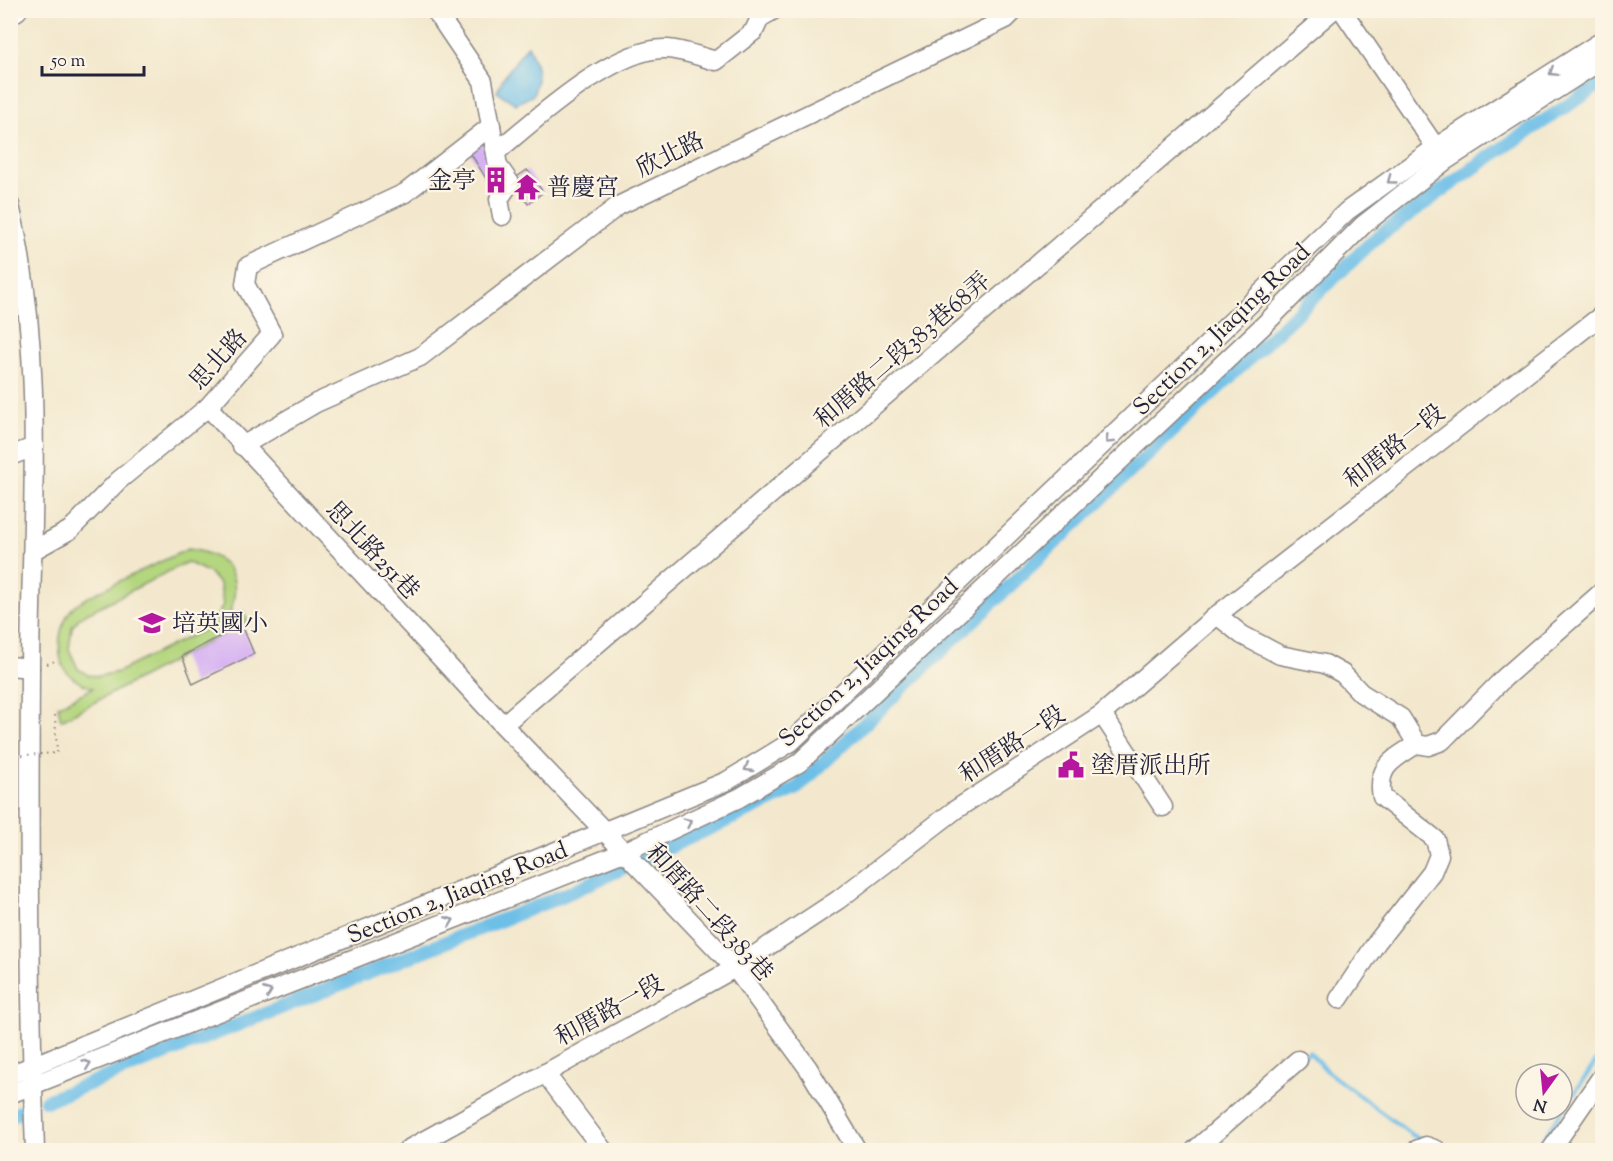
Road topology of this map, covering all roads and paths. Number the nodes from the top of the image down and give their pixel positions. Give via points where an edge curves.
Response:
1 (18, 10) edge
2 (435, 10) edge
3 (774, 10) edge
4 (1015, 10) edge
5 (1333, 10) edge
6 (1342, 10) edge
7 (10, 16) edge
8 (1602, 41) edge
9 (1602, 60) edge
10 (491, 126) junction
11 (496, 152) junction
12 (1440, 154) junction
13 (10, 205) edge
14 (501, 216) dead end
15 (1602, 315) edge
16 (208, 407) junction
17 (242, 446) junction
18 (34, 447) junction
19 (10, 456) edge
20 (34, 550) junction
21 (1602, 592) edge
22 (1216, 615) junction
23 (10, 666) edge
24 (30, 668) junction
25 (1102, 714) junction
26 (55, 715) dead end
27 (503, 725) junction
28 (1417, 744) junction
29 (10, 756) edge
30 (1163, 807) dead end
31 (604, 832) junction
32 (632, 860) junction
33 (735, 968) junction
34 (1339, 999) dead end
35 (1298, 1060) dead end
36 (32, 1066) junction
37 (545, 1073) junction
38 (10, 1075) edge
39 (1602, 1076) edge
40 (33, 1086) junction
41 (10, 1094) edge
42 (35, 1150) edge
43 (406, 1150) edge
44 (603, 1150) edge
45 (857, 1150) edge
46 (1195, 1150) edge
47 (1416, 1150) edge
48 (1437, 1150) edge
49 (1551, 1150) edge

1 - 7 street
2 - 10 street via 483,81
3 - 11 street via 760,18 754,31 716,61 667,49 641,52 614,64 544,112
4 - 17 street, 欣北路 via 1006,19 618,206 420,357 316,403
5 - 27 street, 和厝路二段383巷68弄
6 - 12 street
8 -> 12 street, Section 2, Jiaqing Road
9 - 12 street, Section 2, Jiaqing Road
10 - 11 street
10 - 16 street, 思北路 via 405,192 248,266 245,284 272,334
11 - 14 street via 498,166 510,183 500,200
12 -> 31 street, Section 2, Jiaqing Road via 1347,211 792,742 727,781
32 -> 12 street, Section 2, Jiaqing Road via 799,763
13 - 18 street via 32,346
15 - 22 street, 和厝路一段
16 - 17 street, 思北路251巷
16 - 20 street, 思北路 via 118,481 70,530
17 - 27 street, 思北路251巷
18 - 19 street
18 - 20 street
20 - 24 street
21 - 28 street via 1504,678 1442,741 1428,746
22 - 25 street, 和厝路一段
22 - 28 street via 1242,635 1280,655 1325,664 1343,675 1361,693 1401,718
23 - 24 street
24 - 36 street
25 - 30 street
25 - 33 street, 和厝路一段 via 955,810 838,900
26 - 29 path, bridge via 57,753
27 - 31 street, 和厝路二段383巷
28 - 34 street via 1382,773 1382,797 1435,839 1439,855 1432,872 1377,942
31 - 32 street, 和厝路二段383巷
31 - 36 street, Section 2, Jiaqing Road
32 - 33 street, 和厝路二段383巷
40 -> 32 street, Section 2, Jiaqing Road
33 - 37 street, 和厝路一段
33 - 45 street, 和厝路二段383巷 via 808,1068
35 - 46 street
36 - 38 street, Section 2, Jiaqing Road
36 - 40 street
37 - 43 street, 和厝路一段
37 - 44 street
39 - 49 street
40 - 41 street, Section 2, Jiaqing Road
40 - 42 street
47 - 48 street via 1426,1146

